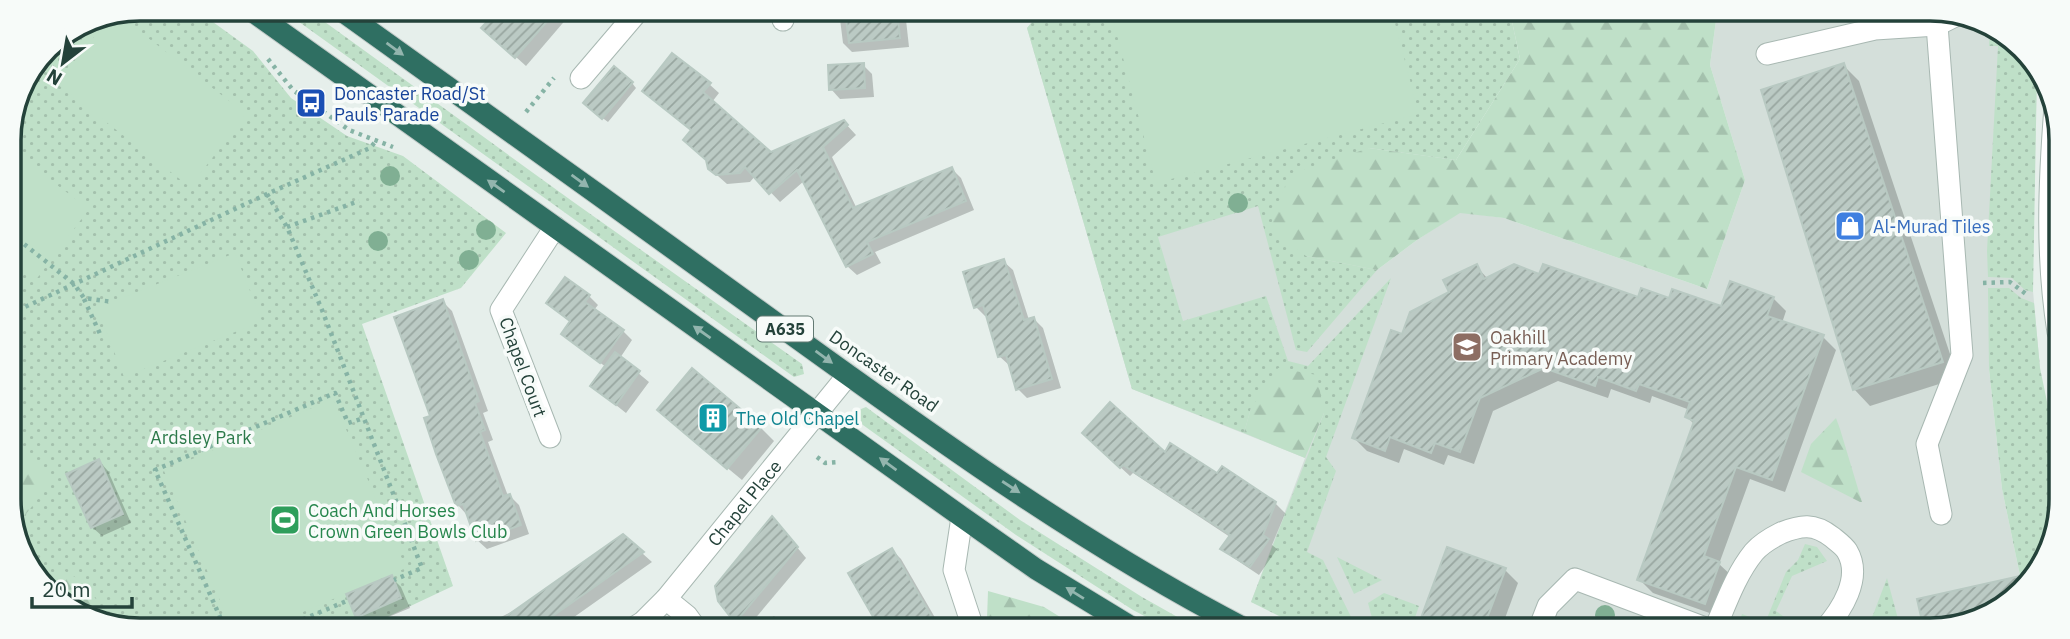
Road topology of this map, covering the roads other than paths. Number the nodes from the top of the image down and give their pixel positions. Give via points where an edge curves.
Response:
1 (266, 21) edge
2 (356, 21) edge
3 (630, 21) edge
4 (1909, 21) edge
5 (1918, 21) edge
6 (1943, 22) edge
7 (1937, 25) junction
8 (1767, 54) dead end
9 (582, 78) road end
10 (555, 227) junction
11 (848, 374) junction
12 (817, 413) junction
13 (550, 437) dead end
14 (1941, 514) dead end
15 (962, 517) junction
16 (666, 599) junction
17 (647, 618) edge
18 (688, 618) edge
19 (970, 618) edge
20 (1117, 618) edge
21 (1224, 618) edge
22 (1543, 618) edge
23 (1679, 618) edge
24 (1720, 618) edge
25 (1835, 618) edge

10 -> 1 highway, A635
2 -> 11 highway, Doncaster Road / A635
3 - 9 street
4 - 8 street
5 - 7 street
6 - 7 street
7 - 14 street via 1962,355 1927,444
12 -> 10 highway, A635
10 - 13 street, Chapel Court via 501,310
11 - 12 street, Chapel Place
11 -> 21 highway, Doncaster Road / A635 via 1119,558
15 -> 12 highway, A635
12 - 16 street, Chapel Place
15 - 19 street via 954,570
20 -> 15 highway, A635
16 - 17 street, Chapel Place
16 - 18 street
22 - 23 street via 1548,606 1576,579
24 - 25 street via 1755,551 1784,532 1812,526 1848,552 1852,577 1848,596

